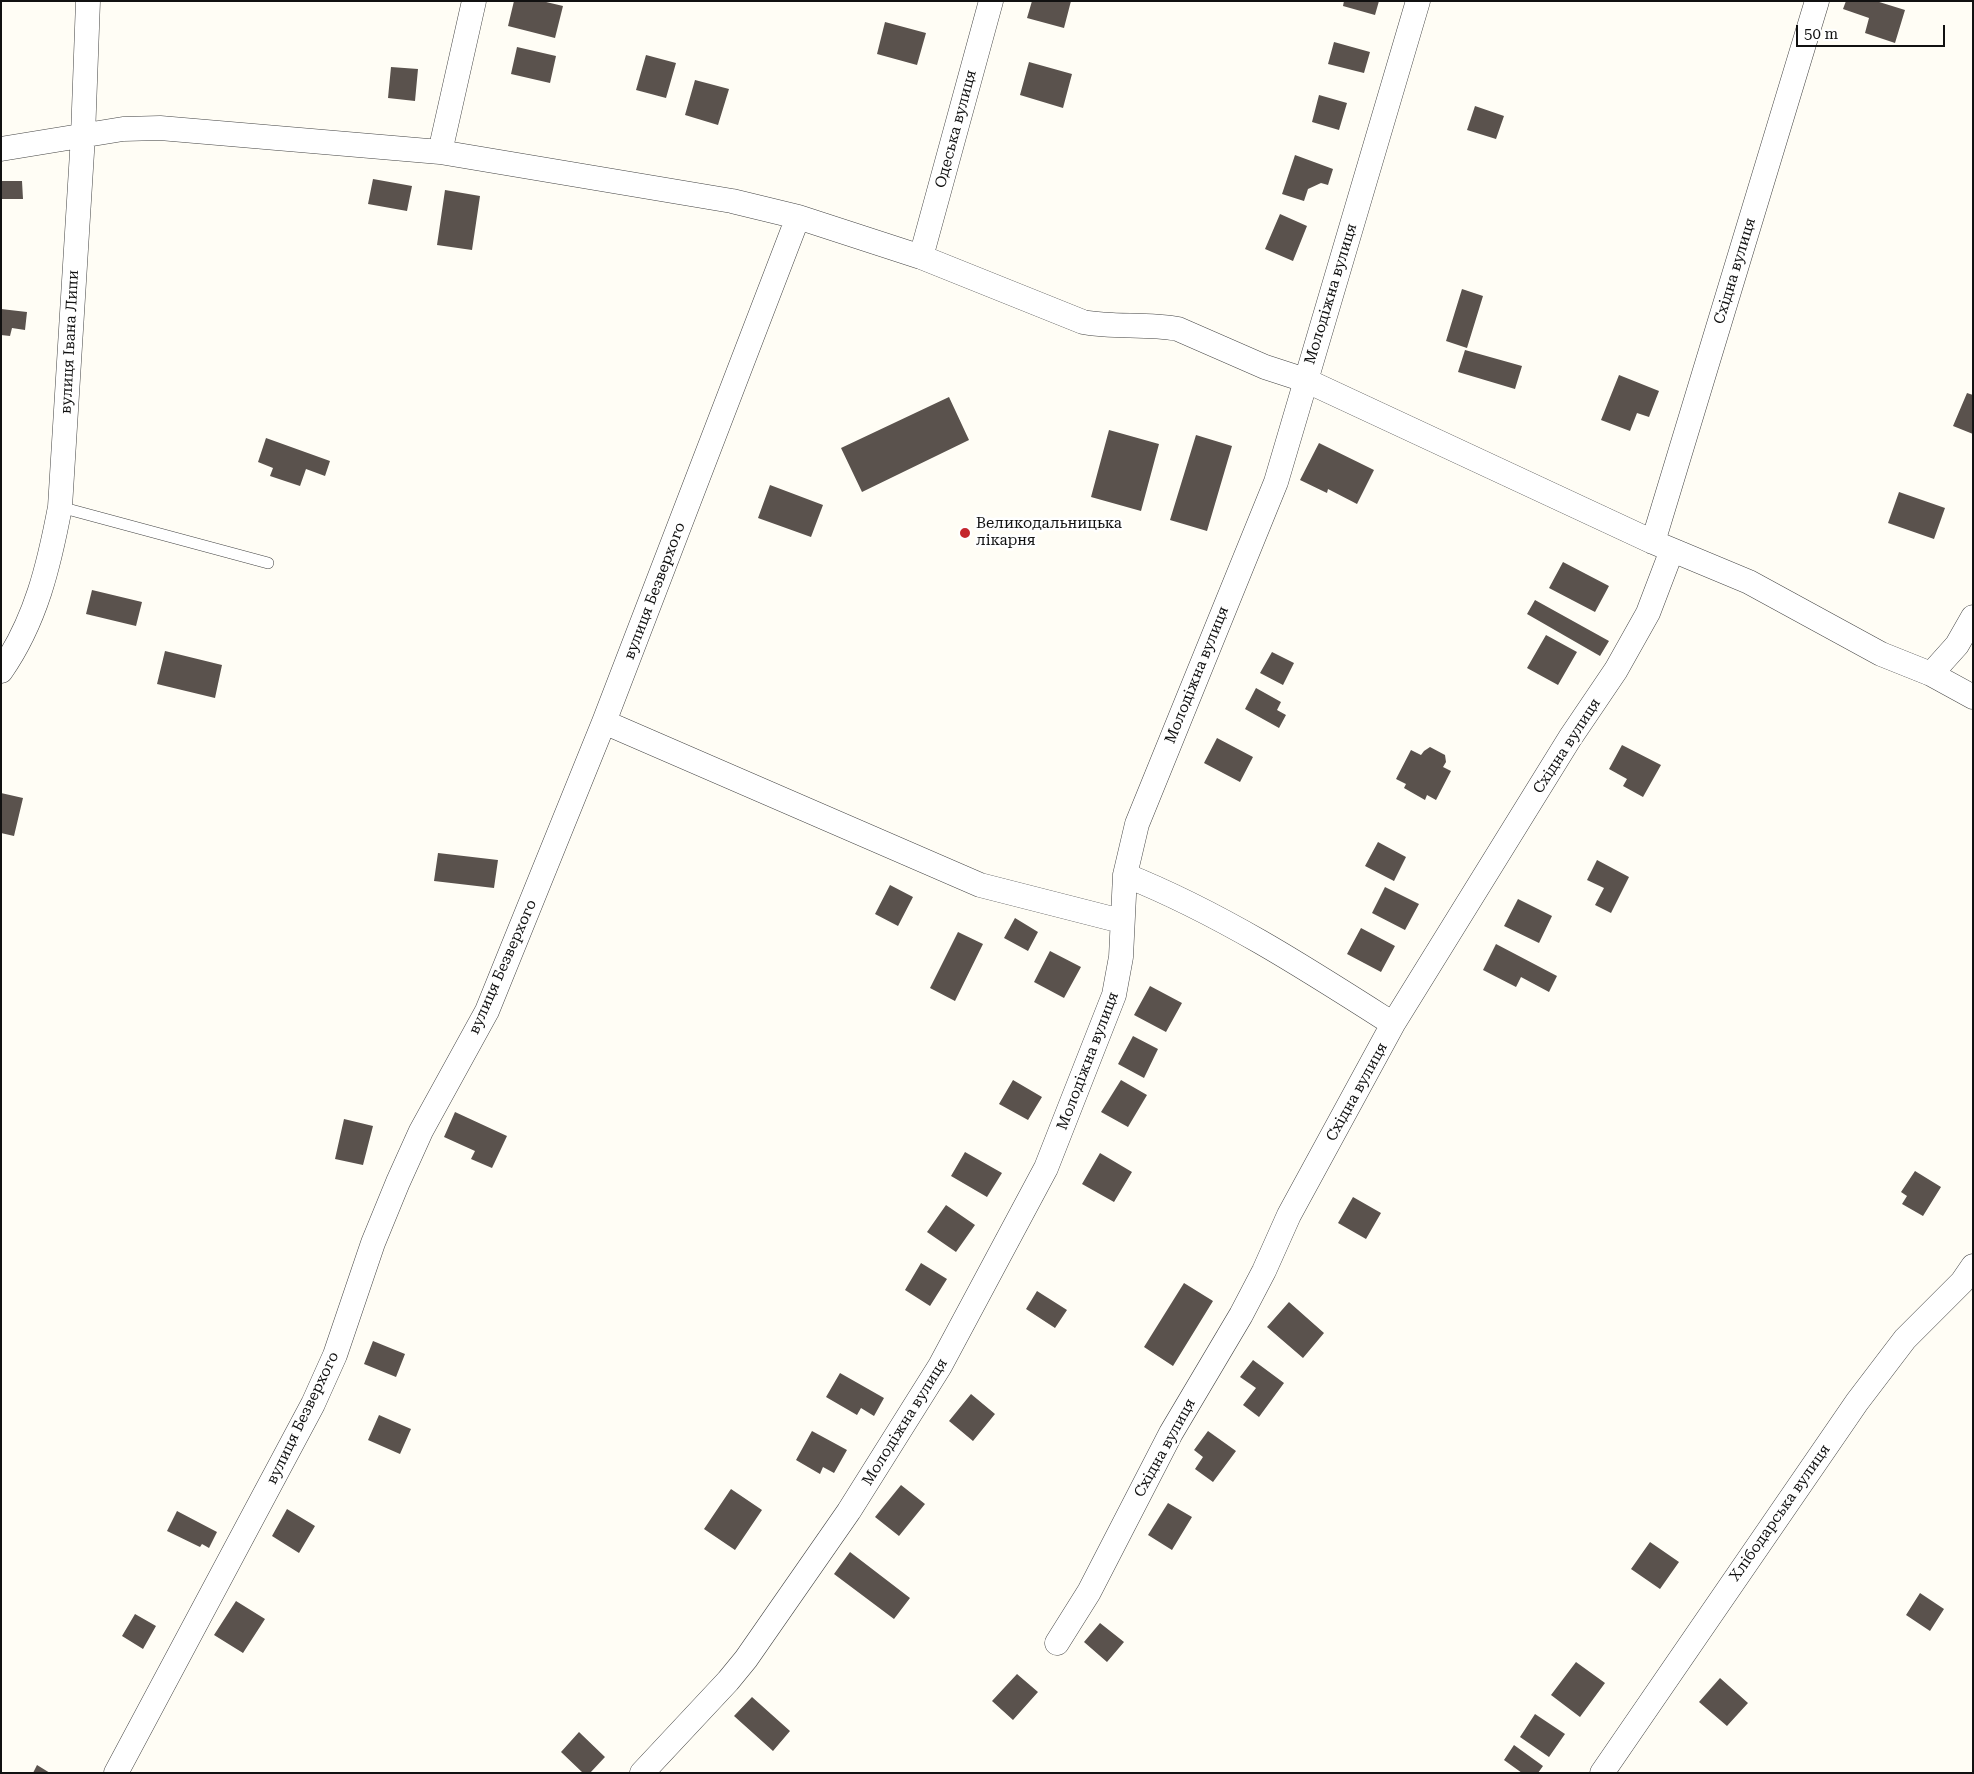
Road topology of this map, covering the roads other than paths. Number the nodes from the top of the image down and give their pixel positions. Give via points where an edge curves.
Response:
1 (88, 1) edge
2 (474, 1) edge
3 (992, 1) edge
4 (1418, 1) edge
5 (1817, 1) edge
6 (83, 136) junction
7 (1, 148) edge
8 (440, 152) junction
9 (798, 217) junction
10 (921, 257) junction
11 (1306, 380) junction
12 (60, 507) junction
13 (1662, 546) junction
14 (268, 563) dead end
15 (1973, 617) edge
16 (1, 671) edge
17 (1931, 674) junction
18 (1973, 697) edge
19 (604, 722) junction
20 (1125, 874) junction
21 (1121, 921) junction
22 (1393, 1024) junction
23 (1973, 1266) edge
24 (1057, 1643) dead end
25 (116, 1773) edge
26 (642, 1773) edge
27 (1602, 1773) edge

1 - 6 street, вулиця Івана Липи
2 - 8 street
3 - 10 street, Одеська вулиця
4 - 11 street, Молодіжна вулиця
5 - 13 street, Східна вулиця
6 - 7 street
6 - 8 street via 123,129 160,128
6 - 12 street, вулиця Івана Липи
8 - 9 street via 732,201
9 - 10 street
9 - 19 street, вулиця Безверхого
10 - 11 street via 1082,322 1178,329 1265,367
11 - 13 street
11 - 20 street, Молодіжна вулиця via 1276,482 1137,824
12 - 14 lane
12 - 16 street, вулиця Івана Липи via 49,562 34,612
13 - 17 street via 1750,582 1881,654
13 - 22 street, Східна вулиця via 1648,613 1616,670 1570,738
15 - 17 street via 1958,645
17 - 18 street
19 - 21 street via 980,885
19 - 25 street, вулиця Безверхого via 487,1011 420,1131 398,1182 325,1379
20 - 21 street, Молодіжна вулиця
20 - 22 street via 1201,909
21 - 26 street, Молодіжна вулиця via 1114,995 1055,1149 945,1358 849,1511 746,1659
22 - 24 street, Східна вулиця via 1289,1215 1241,1315 1171,1433 1089,1592
23 - 27 street, Хлібодарська вулиця via 1962,1282 1905,1340 1867,1389

